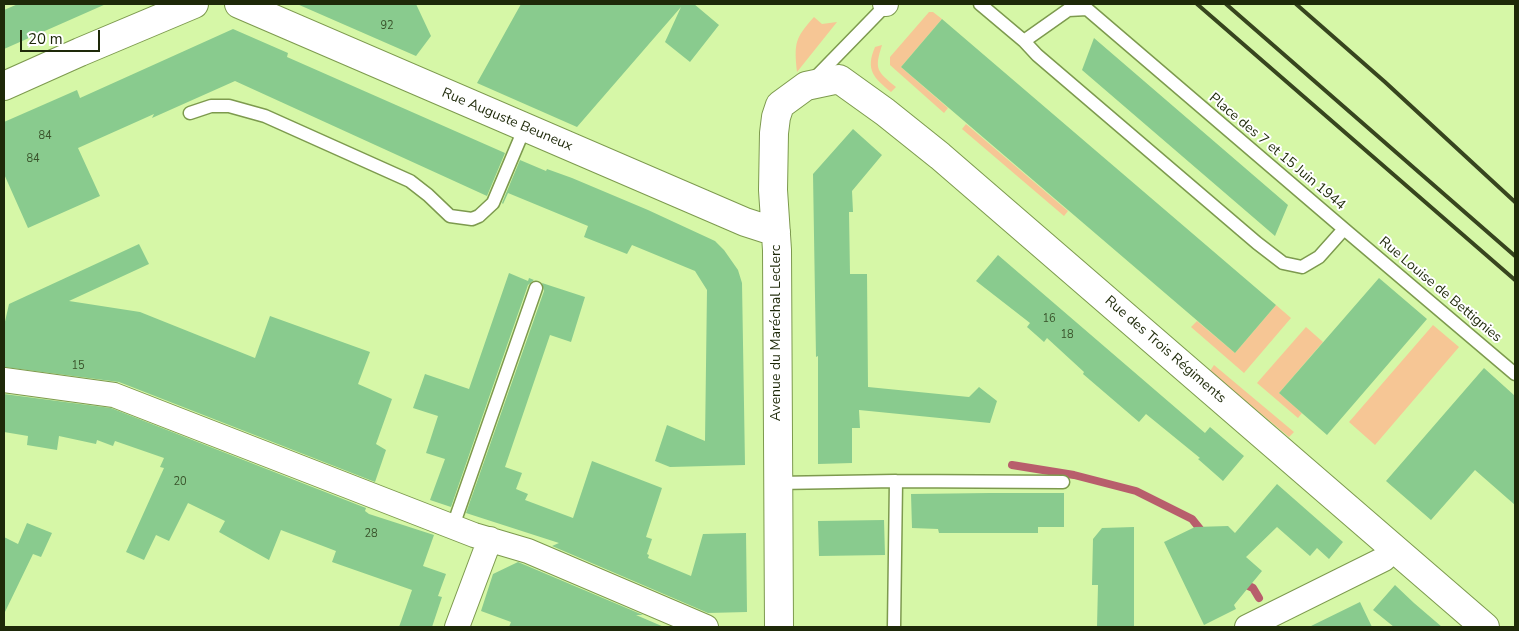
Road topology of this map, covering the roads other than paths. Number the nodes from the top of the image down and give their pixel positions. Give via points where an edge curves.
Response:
1 (194, 4) edge
2 (239, 4) edge
3 (886, 4) edge
4 (980, 4) edge
5 (1024, 41) junction
6 (846, 47) junction
7 (839, 78) junction
8 (4, 86) edge
9 (806, 86) junction
10 (190, 113) dead end
11 (525, 127) junction
12 (1344, 229) junction
13 (776, 232) junction
14 (536, 288) dead end
15 (1515, 374) edge
16 (4, 380) edge
17 (896, 481) junction
18 (1063, 482) dead end
19 (778, 484) junction
20 (453, 526) junction
21 (490, 539) junction
22 (1394, 548) junction
23 (457, 627) edge
24 (706, 627) edge
25 (779, 627) edge
26 (894, 627) edge
27 (1247, 627) edge
28 (1485, 627) edge

1 - 8 main road
2 - 11 main road, Rue Auguste Beuneux
3 - 6 lane
4 - 5 lane
5 - 12 lane, Place des 7 et 15 Juin 1944 via 1068,10 1087,9
5 - 12 lane, Place des 7 et 15 Juin 1944 via 1283,263 1302,267 1319,257
6 - 7 lane
6 - 9 lane
7 - 9 main road, Avenue du Maréchal Leclerc
7 - 22 main road, Rue des Trois Régiments via 940,156
9 - 13 main road, Avenue du Maréchal Leclerc via 780,105 776,117 773,190
10 - 11 lane via 211,106 229,106 265,116 410,181 450,216 472,219 490,206
11 - 13 main road, Rue Auguste Beuneux via 744,222
12 - 15 lane, Rue Louise de Bettignies
13 - 19 main road, Avenue du Maréchal Leclerc
14 - 20 lane
16 - 20 street via 114,395
17 - 18 lane
17 - 19 lane
17 - 26 lane
19 - 25 main road, Avenue du Maréchal Leclerc
20 - 21 street
21 - 23 street
21 - 24 street via 528,551
22 - 27 street via 1384,559
22 - 28 main road, Rue des Trois Régiments

